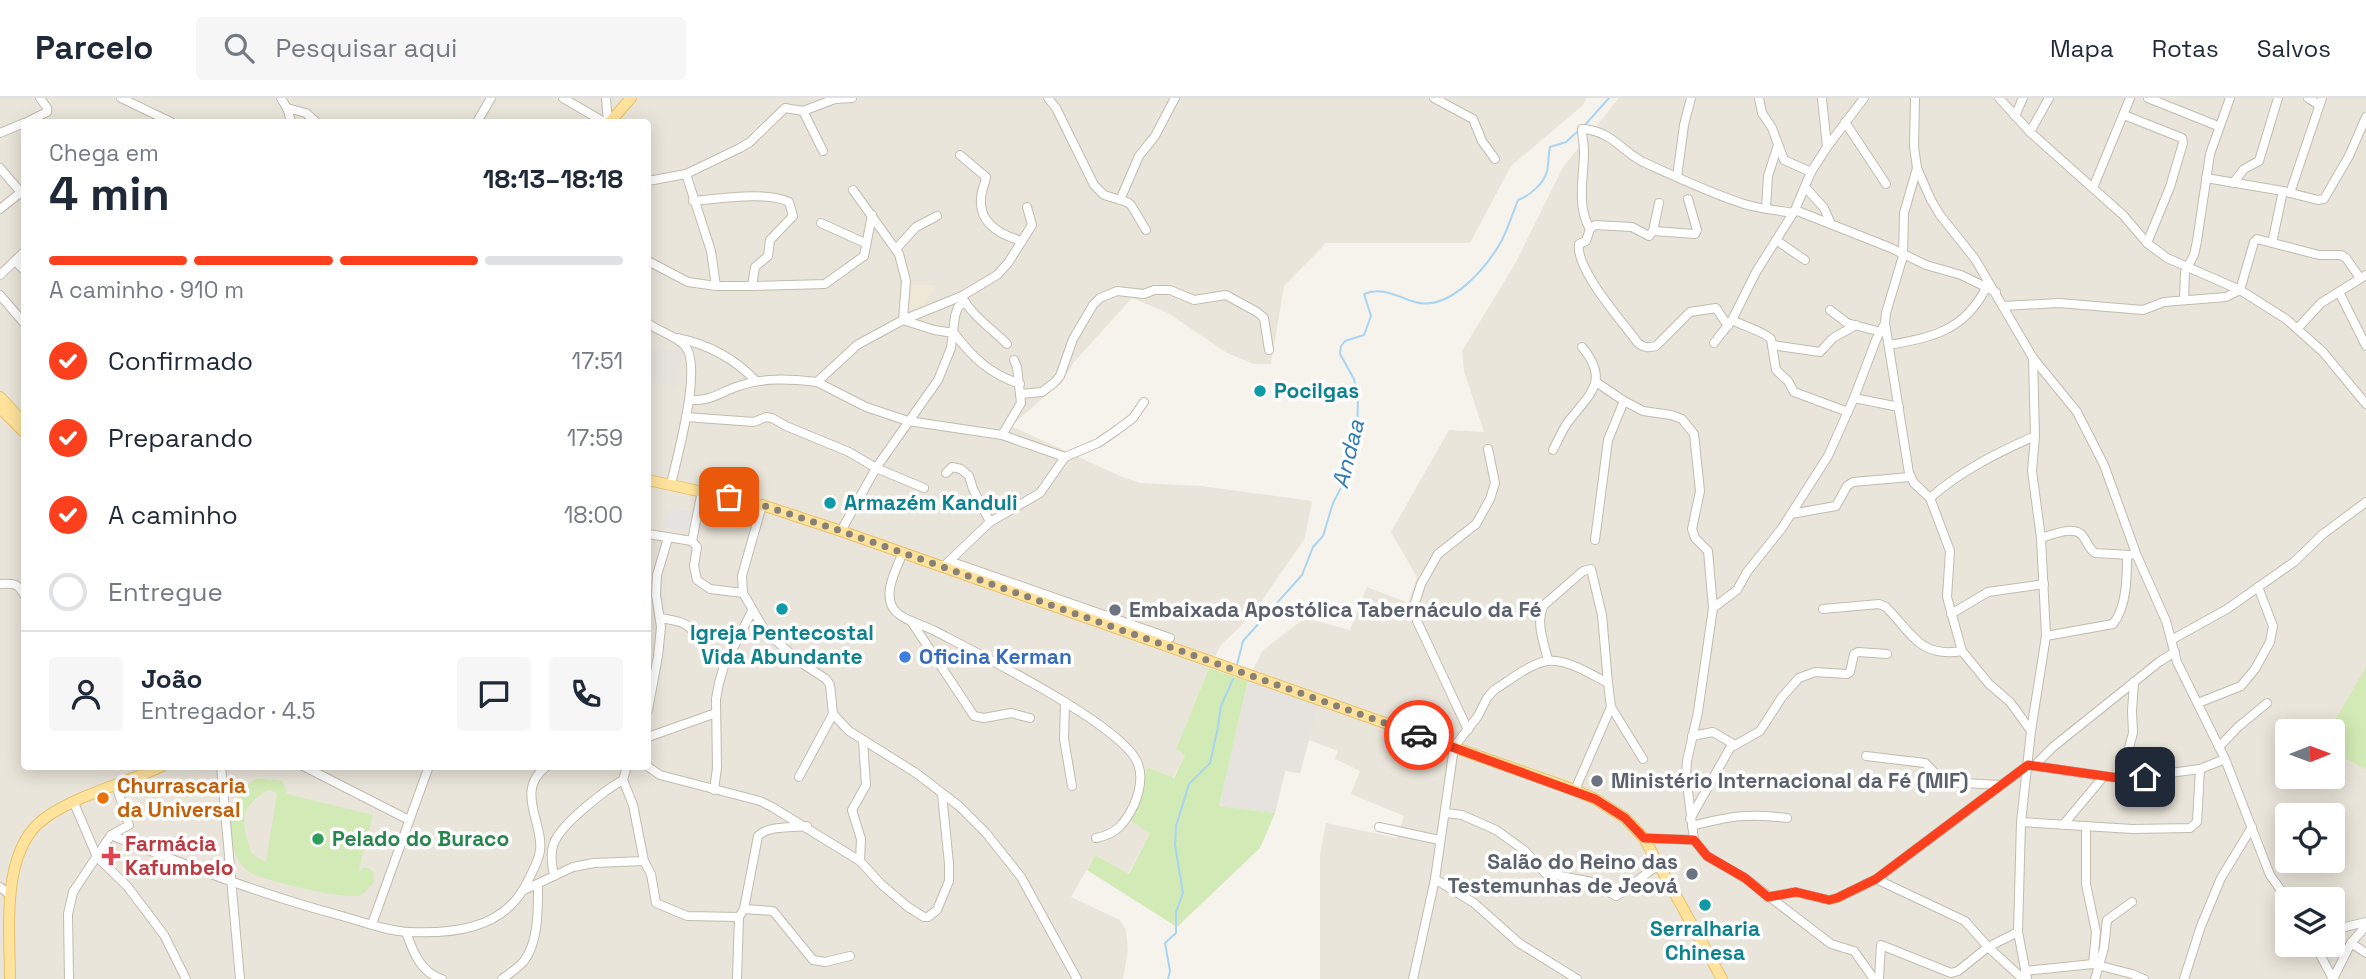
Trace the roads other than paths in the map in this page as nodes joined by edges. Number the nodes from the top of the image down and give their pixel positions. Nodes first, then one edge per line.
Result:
1 (40, 98) edge
2 (121, 98) edge
3 (281, 98) edge
4 (491, 98) edge
5 (563, 98) edge
6 (606, 98) edge
7 (631, 98) edge
8 (852, 98) edge
9 (1048, 98) edge
10 (1175, 98) edge
11 (1434, 98) edge
12 (1691, 98) edge
13 (1759, 98) edge
14 (1822, 98) edge
15 (1864, 98) edge
16 (1914, 98) edge
17 (1999, 98) edge
18 (2023, 98) edge
19 (2049, 98) edge
20 (2130, 98) edge
21 (2148, 98) edge
22 (2230, 98) edge
23 (2278, 98) edge
24 (2308, 98) edge
25 (2320, 102) edge
26 (286, 108) junction
27 (803, 111) junction
28 (2123, 115) junction
29 (2015, 116) junction
30 (34, 119) edge
31 (158, 119) edge
32 (290, 119) edge
33 (313, 119) edge
34 (479, 119) edge
35 (602, 119) edge
36 (607, 119) edge
37 (610, 119) edge
38 (2365, 121) edge
39 (1845, 122) junction
40 (21, 125) edge
41 (2218, 126) junction
42 (2030, 132) junction
43 (0, 133) edge
44 (1778, 145) junction
45 (1826, 147) junction
46 (823, 151) dead end
47 (960, 155) dead end
48 (1495, 159) dead end
49 (0, 168) edge
50 (1917, 168) junction
51 (1811, 172) junction
52 (685, 174) junction
53 (1677, 177) junction
54 (2206, 178) junction
55 (651, 180) edge
56 (2233, 183) junction
57 (1886, 184) dead end
58 (1805, 187) junction
59 (2093, 188) junction
60 (853, 190) dead end
61 (2287, 192) junction
62 (21, 193) edge
63 (21, 195) edge
64 (1688, 199) dead end
65 (1120, 200) junction
66 (693, 201) junction
67 (1659, 203) dead end
68 (1027, 206) dead end
69 (1766, 208) junction
70 (0, 209) edge
71 (1794, 212) junction
72 (872, 215) junction
73 (937, 216) dead end
74 (821, 223) dead end
75 (1831, 224) junction
76 (1590, 229) junction
77 (1146, 230) dead end
78 (1653, 231) junction
79 (1776, 240) junction
80 (1022, 241) junction
81 (865, 243) junction
82 (2147, 243) junction
83 (2272, 243) junction
84 (896, 250) junction
85 (21, 255) edge
86 (1903, 256) junction
87 (1805, 260) dead end
88 (15, 261) junction
89 (651, 263) edge
90 (21, 267) edge
91 (2188, 267) junction
92 (0, 275) edge
93 (2363, 277) edge
94 (716, 286) junction
95 (752, 286) junction
96 (1986, 288) junction
97 (2240, 290) junction
98 (1996, 292) junction
99 (2339, 292) junction
100 (0, 295) edge
101 (963, 299) junction
102 (2184, 300) junction
103 (2003, 306) junction
104 (1830, 310) dead end
105 (21, 320) edge
106 (903, 320) junction
107 (1730, 323) junction
108 (1885, 323) junction
109 (651, 325) edge
110 (1856, 326) junction
111 (2297, 328) junction
112 (1881, 332) junction
113 (954, 333) junction
114 (675, 338) junction
115 (1714, 343) dead end
116 (1007, 344) dead end
117 (1772, 345) junction
118 (1889, 345) junction
119 (1582, 346) dead end
120 (2366, 346) edge
121 (1269, 350) dead end
122 (2033, 358) junction
123 (1014, 360) dead end
124 (756, 381) junction
125 (817, 382) junction
126 (1595, 382) junction
127 (1020, 384) junction
128 (1021, 394) junction
129 (0, 397) edge
130 (1854, 398) junction
131 (689, 400) junction
132 (1623, 401) junction
133 (1144, 402) dead end
134 (2366, 404) edge
135 (1899, 407) junction
136 (0, 408) edge
137 (1848, 412) junction
138 (686, 417) junction
139 (21, 420) edge
140 (908, 421) junction
141 (21, 429) edge
142 (1002, 435) junction
143 (2035, 436) junction
144 (1488, 449) dead end
145 (1553, 450) dead end
146 (1065, 457) junction
147 (876, 468) junction
148 (946, 473) dead end
149 (1910, 477) junction
150 (651, 481) edge
151 (671, 484) junction
152 (924, 488) dead end
153 (702, 491) junction
154 (1930, 498) junction
155 (2366, 502) edge
156 (762, 505) junction
157 (1791, 514) junction
158 (990, 522) junction
159 (841, 531) junction
160 (651, 535) edge
161 (668, 538) junction
162 (2041, 538) junction
163 (1595, 540) dead end
164 (692, 541) junction
165 (903, 552) junction
166 (2132, 555) junction
167 (946, 564) junction
168 (0, 584) edge
169 (2044, 584) junction
170 (2258, 587) junction
171 (21, 590) edge
172 (743, 593) junction
173 (1029, 593) junction
174 (1713, 607) junction
175 (1823, 609) dead end
176 (752, 611) junction
177 (1951, 614) junction
178 (661, 618) junction
179 (911, 621) junction
180 (694, 635) dead end
181 (2046, 636) junction
182 (1170, 638) dead end
183 (2173, 639) junction
184 (1962, 651) junction
185 (2175, 652) junction
186 (1887, 654) dead end
187 (1548, 660) junction
188 (2134, 682) junction
189 (1608, 683) junction
190 (651, 694) edge
191 (1065, 702) junction
192 (2197, 703) junction
193 (2267, 703) dead end
194 (1611, 706) junction
195 (716, 713) junction
196 (833, 714) junction
197 (1030, 718) dead end
198 (1468, 730) junction
199 (2031, 731) junction
200 (651, 736) edge
201 (1692, 736) junction
202 (863, 741) junction
203 (1735, 745) junction
204 (1454, 747) junction
205 (2219, 747) junction
206 (1866, 756) dead end
207 (1643, 759) dead end
208 (2225, 759) junction
209 (2032, 765) junction
210 (651, 769) edge
211 (2200, 769) junction
212 (152, 770) edge
213 (221, 770) edge
214 (311, 770) edge
215 (428, 770) edge
216 (543, 770) edge
217 (625, 770) edge
218 (2104, 776) junction
219 (799, 777) dead end
220 (2125, 779) junction
221 (623, 780) junction
222 (116, 785) junction
223 (2002, 785) junction
224 (1072, 786) dead end
225 (714, 790) junction
226 (1575, 790) junction
227 (942, 794) junction
228 (74, 803) junction
229 (1446, 813) junction
230 (1787, 818) dead end
231 (409, 820) junction
232 (2021, 822) junction
233 (1691, 823) junction
234 (2063, 825) junction
235 (807, 826) junction
236 (2086, 826) junction
237 (1379, 827) dead end
238 (2252, 827) junction
239 (111, 835) junction
240 (1096, 838) dead end
241 (1644, 838) junction
242 (1439, 840) junction
243 (1694, 840) junction
244 (552, 845) junction
245 (540, 846) junction
246 (97, 857) junction
247 (644, 861) junction
248 (860, 861) junction
249 (1660, 864) junction
250 (554, 876) junction
251 (1435, 879) junction
252 (1876, 879) junction
253 (232, 882) junction
254 (538, 884) junction
255 (0, 887) edge
256 (2279, 887) edge
257 (522, 891) junction
258 (10, 895) junction
259 (1768, 897) junction
260 (2132, 902) dead end
261 (742, 913) junction
262 (372, 924) junction
263 (2366, 924) edge
264 (2345, 928) edge
265 (406, 932) junction
266 (2018, 932) junction
267 (2351, 943) junction
268 (1988, 947) junction
269 (2366, 953) edge
270 (850, 956) dead end
271 (2321, 957) edge
272 (2096, 965) junction
273 (1933, 967) junction
274 (2025, 976) edge
275 (435, 978) edge
276 (10, 979) edge
277 (69, 979) edge
278 (186, 979) edge
279 (240, 979) edge
280 (502, 979) edge
281 (737, 979) edge
282 (1077, 979) edge
283 (1413, 979) edge
284 (1577, 979) edge
285 (1722, 979) edge
286 (1876, 979) edge
287 (1935, 979) edge
288 (2095, 979) edge
289 (2144, 979) edge
290 (2185, 979) edge
291 (2333, 979) edge

1 - 30 street
2 - 31 street
3 - 26 street
4 - 34 street
5 - 35 street
6 - 36 street
7 - 37 main road
8 - 27 street
9 - 65 street
10 - 65 street
11 - 48 street
12 - 53 street
13 - 44 street
14 - 45 street
15 - 39 street
16 - 50 street
17 - 29 street
18 - 29 street
19 - 42 street
20 - 28 street
21 - 41 street
22 - 41 street
23 - 56 street
24 - 25 street
25 - 61 street
26 - 32 street
26 - 33 street
27 - 46 street
27 - 52 street
28 - 59 street
28 - 82 street
29 - 42 street
38 - 61 street
39 - 45 street
39 - 57 street
40 - 43 street
41 - 54 street
42 - 59 street
44 - 51 street
44 - 69 street
45 - 51 street
47 - 80 street
49 - 62 street
50 - 86 street
50 - 98 street
51 - 58 street
52 - 55 street
52 - 66 street
53 - 69 street
53 - 76 street
54 - 56 street
54 - 91 street
56 - 61 street
58 - 71 street
58 - 75 street
59 - 82 street
60 - 72 street
61 - 83 street
63 - 70 street
64 - 78 street
65 - 77 street
66 - 94 street
66 - 95 street
67 - 78 street
68 - 80 street
69 - 71 street
71 - 75 street
71 - 79 street
72 - 81 street
72 - 84 street
73 - 84 street
74 - 81 street
75 - 86 street
76 - 78 street
76 - 107 street
79 - 87 street
79 - 107 street
80 - 101 street
81 - 95 street
82 - 91 street
83 - 93 street
83 - 97 street
84 - 106 street
85 - 88 street
86 - 96 street
86 - 108 street
88 - 90 street
88 - 92 street
89 - 94 street
91 - 97 street
91 - 102 street
93 - 99 street
94 - 95 street
96 - 98 street
96 - 118 street
97 - 102 street
97 - 111 street
98 - 103 street
99 - 111 street
99 - 120 street
100 - 105 street
101 - 106 street
101 - 113 street
101 - 116 street
102 - 103 street
103 - 122 street
104 - 110 street
106 - 113 street
106 - 125 street
107 - 115 street
107 - 117 street
108 - 112 street
108 - 118 street
109 - 114 street
110 - 112 street
110 - 117 street
111 - 134 street
112 - 130 street
113 - 127 street
113 - 140 street
114 - 124 street
114 - 131 street
117 - 137 street
118 - 135 street
119 - 126 street
121 - 128 street
122 - 143 street
122 - 166 street
123 - 127 street
124 - 125 street
124 - 131 street
125 - 140 street
126 - 132 street
126 - 145 street
127 - 128 street
128 - 142 street
129 - 139 main road
130 - 135 street
130 - 137 street
131 - 138 street
132 - 163 street
132 - 174 street
133 - 146 street
135 - 149 street
136 - 141 main road
137 - 157 street
138 - 147 street
138 - 151 street
140 - 142 street
140 - 147 street
142 - 146 street
143 - 154 street
143 - 162 street
144 - 198 street
146 - 158 street
147 - 152 street
147 - 159 street
148 - 158 street
149 - 154 street
149 - 157 street
150 - 151 main road
151 - 153 main road
153 - 156 main road
153 - 164 street
154 - 177 street
155 - 170 street
156 - 159 main road
156 - 172 street
157 - 174 street
158 - 167 street
159 - 165 main road
160 - 161 street
161 - 164 street
161 - 178 street
162 - 166 street
162 - 169 street
164 - 172 street
165 - 167 main road
165 - 179 street
166 - 181 street
166 - 183 street
167 - 173 main road
168 - 171 street
169 - 177 street
169 - 181 street
170 - 183 street
170 - 192 street
172 - 176 street
173 - 182 street
173 - 204 main road
174 - 201 street
175 - 184 street
176 - 195 street
176 - 196 street
177 - 184 street
178 - 180 street
178 - 190 street
179 - 191 street
179 - 197 street
181 - 199 street
183 - 185 street
184 - 199 street
185 - 188 street
185 - 192 street
186 - 203 street
187 - 189 street
187 - 189 street
187 - 198 street
188 - 209 street
188 - 220 street
189 - 194 street
191 - 224 street
191 - 240 street
192 - 205 street
193 - 205 street
194 - 207 street
194 - 226 street
195 - 200 street
195 - 225 street
196 - 202 street
196 - 219 street
198 - 204 street
199 - 209 street
201 - 203 street
201 - 233 street
202 - 227 street
202 - 248 street
203 - 233 street
204 - 226 main road
204 - 229 street
205 - 208 street
206 - 223 street
208 - 211 street
208 - 238 street
209 - 218 street
209 - 223 street
209 - 232 street
210 - 225 street
211 - 220 street
211 - 236 street
212 - 222 main road
213 - 253 street
214 - 231 street
215 - 231 street
216 - 245 street
217 - 221 street
218 - 220 street
218 - 234 street
221 - 244 street
221 - 247 street
222 - 228 main road
222 - 239 street
223 - 252 street
225 - 235 street
226 - 241 main road
227 - 248 street
227 - 282 street
228 - 246 street
228 - 258 main road
229 - 242 street
229 - 249 street
230 - 233 street
231 - 262 street
232 - 234 street
232 - 266 street
233 - 243 street
234 - 236 street
235 - 248 street
235 - 261 street
236 - 272 street
237 - 242 street
238 - 256 street
238 - 290 street
239 - 246 street
239 - 253 street
241 - 243 street
241 - 249 main road
242 - 251 street
243 - 259 street
244 - 245 street
244 - 250 street
245 - 257 street
246 - 277 street
246 - 278 street
247 - 250 street
247 - 261 street
249 - 285 main road
250 - 254 street
251 - 283 street
251 - 284 street
252 - 259 street
252 - 268 street
253 - 262 street
253 - 279 street
254 - 257 street
254 - 280 street
255 - 258 street
257 - 265 street
258 - 276 main road
259 - 286 street
260 - 272 street
261 - 270 street
261 - 281 street
262 - 265 street
263 - 264 street
263 - 267 street
265 - 275 street
266 - 268 street
266 - 274 street
267 - 269 street
267 - 291 street
268 - 273 street
268 - 274 street
271 - 291 street
272 - 274 street
272 - 288 street
272 - 289 street
273 - 286 street
273 - 287 street

